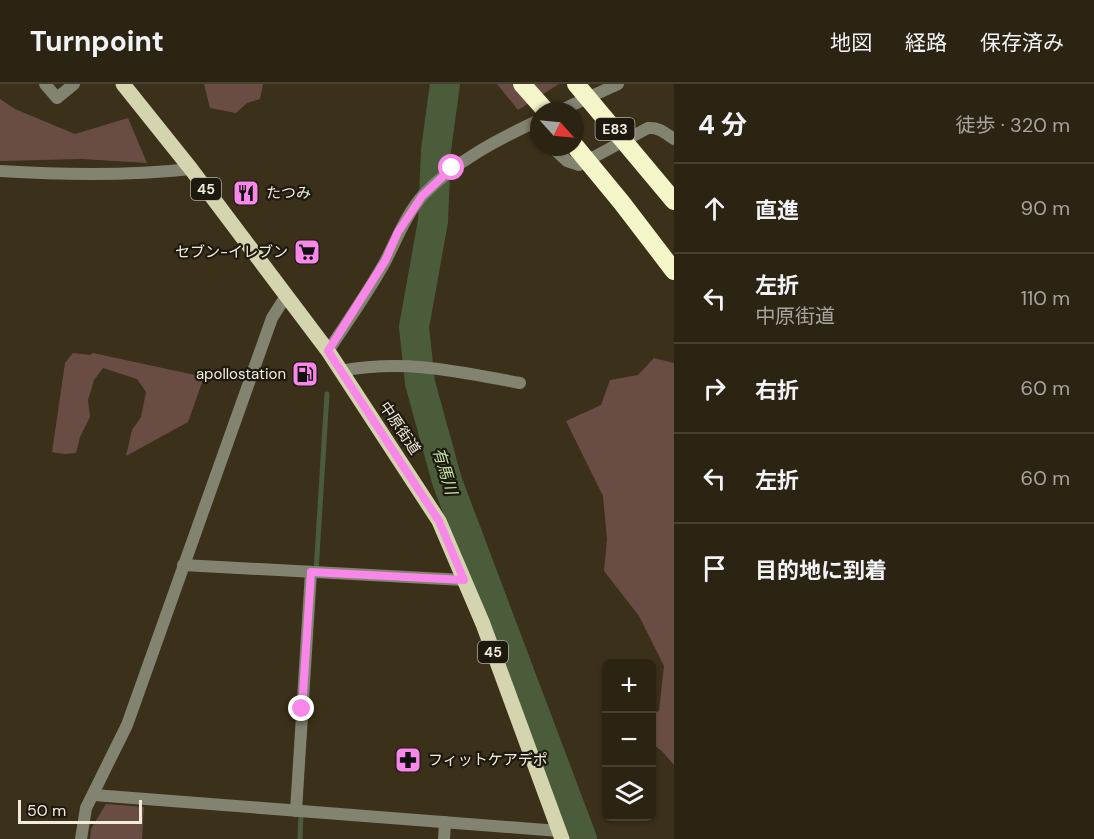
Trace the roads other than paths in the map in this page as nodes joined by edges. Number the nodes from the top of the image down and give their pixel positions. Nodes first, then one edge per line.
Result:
1 (45, 84) edge
2 (74, 84) edge
3 (123, 84) edge
4 (522, 84) edge
5 (576, 84) edge
6 (614, 84) edge
7 (530, 102) edge
8 (577, 102) edge
9 (530, 125) edge
10 (674, 139) edge
11 (562, 156) edge
12 (583, 156) edge
13 (191, 169) junction
14 (0, 171) edge
15 (674, 201) edge
16 (674, 271) edge
17 (286, 296) junction
18 (328, 351) junction
19 (340, 371) junction
20 (520, 383) dead end
21 (183, 565) junction
22 (311, 572) junction
23 (464, 580) junction
24 (94, 795) junction
25 (296, 811) junction
26 (445, 822) junction
27 (561, 835) edge
28 (81, 839) edge
29 (444, 839) edge

1 - 2 street
3 - 13 main road, 中原街道 / 45
4 - 7 highway
5 - 15 highway, E83
6 - 8 street
9 - 18 street
10 - 11 street
12 - 16 highway, E83
13 - 14 street
13 - 17 main road, 中原街道 / 45
17 - 18 main road, 中原街道 / 45
17 - 21 street
18 - 19 main road, 中原街道 / 45
19 - 20 street
19 - 23 main road, 中原街道 / 45
21 - 22 street
21 - 24 street
22 - 23 street
22 - 25 street
23 - 27 main road, 中原街道 / 45
24 - 25 street
24 - 28 street
25 - 26 street
26 - 27 street
26 - 29 street

